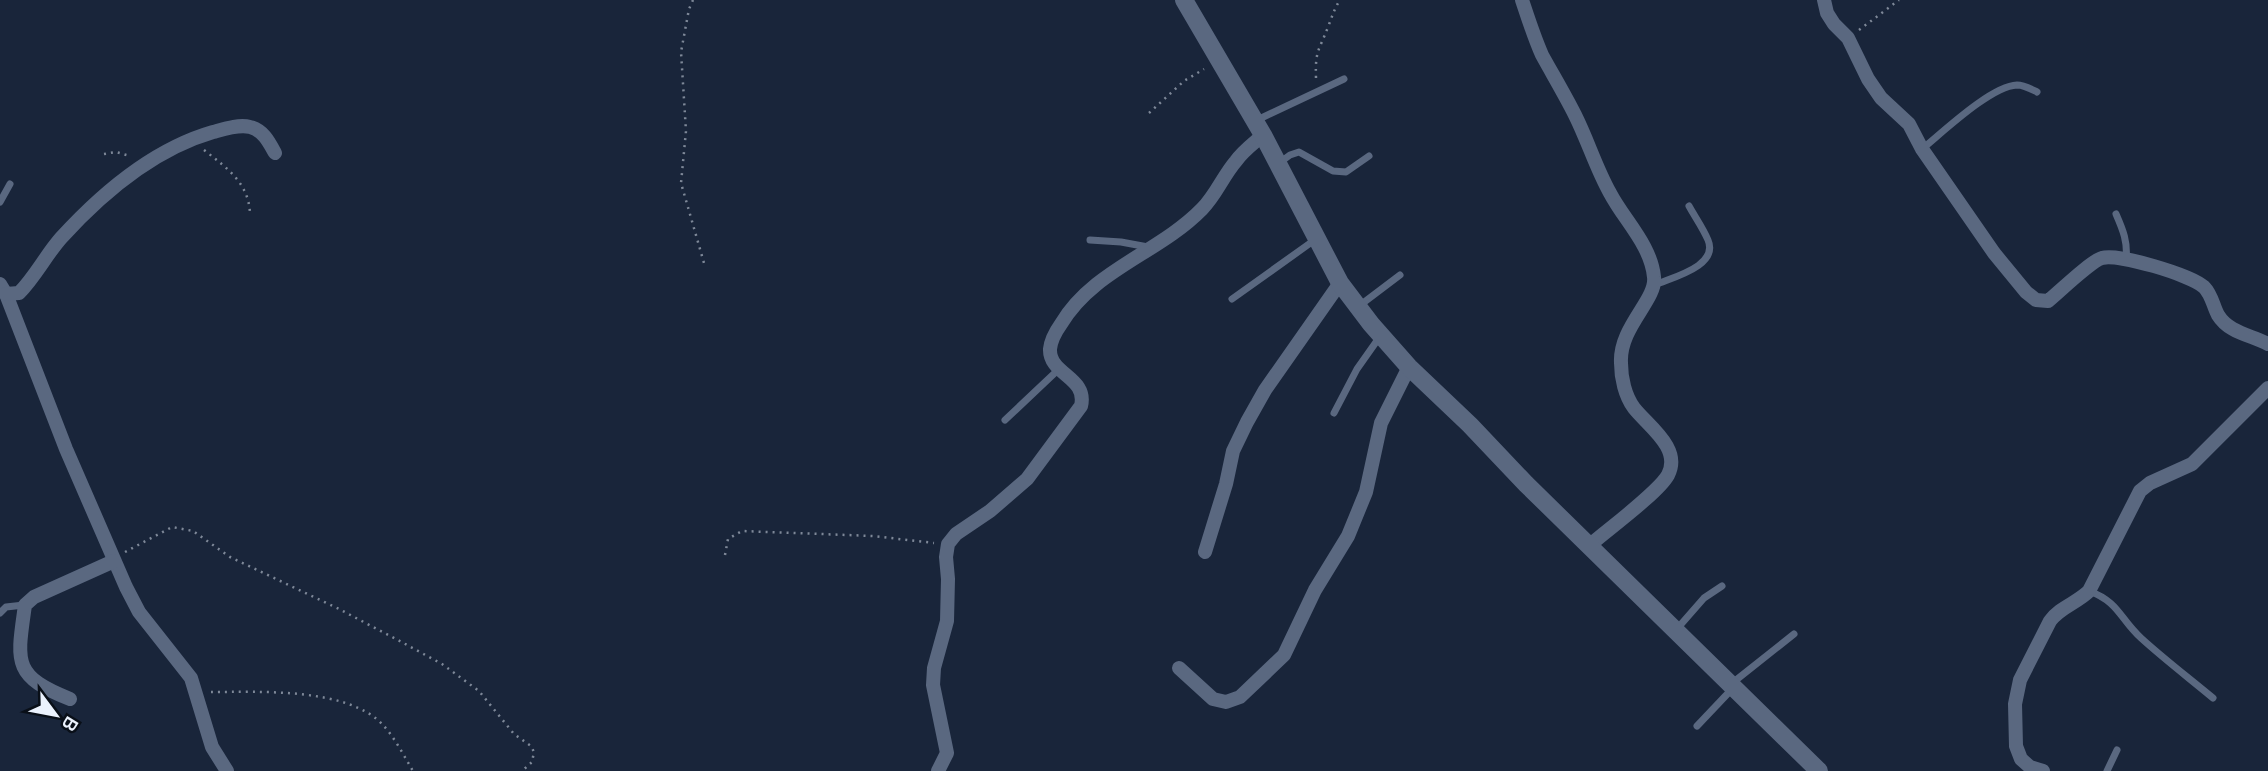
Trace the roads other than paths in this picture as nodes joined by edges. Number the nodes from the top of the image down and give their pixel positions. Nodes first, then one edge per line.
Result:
1 (1184, 0) edge
2 (1522, 0) edge
3 (1824, 0) edge
4 (1344, 79) dead end
5 (2037, 92) dead end
6 (1259, 128) junction
7 (1922, 149) junction
8 (275, 153) dead end
9 (1369, 156) dead end
10 (1278, 164) junction
11 (10, 184) dead end
12 (0, 202) edge
13 (1689, 206) dead end
14 (2116, 214) dead end
15 (1317, 238) junction
16 (1090, 240) dead end
17 (1152, 247) junction
18 (2126, 260) junction
19 (1400, 275) dead end
20 (1340, 283) junction
21 (1655, 285) junction
22 (3, 289) edge
23 (1233, 299) dead end
24 (1358, 307) junction
25 (1381, 334) junction
26 (2268, 344) edge
27 (1409, 367) junction
28 (1059, 369) junction
29 (2268, 387) edge
30 (1334, 413) dead end
31 (1005, 420) dead end
32 (1589, 545) junction
33 (1205, 552) dead end
34 (114, 559) junction
35 (1722, 586) dead end
36 (2089, 591) junction
37 (25, 605) junction
38 (0, 613) edge
39 (1675, 630) junction
40 (1794, 634) dead end
41 (1179, 668) dead end
42 (1732, 686) junction
43 (2213, 698) dead end
44 (70, 699) dead end
45 (1697, 726) dead end
46 (2117, 750) dead end
47 (228, 771) edge
48 (938, 771) edge
49 (1819, 771) edge
50 (2043, 771) edge
51 (2107, 771) edge

1 - 6 street
2 - 21 street
3 - 7 street
4 - 6 lane
5 - 7 lane
6 - 10 street
6 - 17 street
7 - 18 street
8 - 22 street
9 - 10 lane
10 - 15 street
11 - 12 lane
13 - 21 lane
14 - 18 lane
15 - 20 street
15 - 23 lane
16 - 17 lane
17 - 28 street
18 - 26 street
19 - 24 lane
20 - 24 street
20 - 33 street
21 - 32 street
22 - 34 street
24 - 25 street
25 - 27 street
25 - 30 lane
27 - 32 street
27 - 41 street
28 - 31 lane
28 - 48 street
29 - 36 street
32 - 39 street
34 - 37 street
34 - 47 street
35 - 39 lane
36 - 43 lane
36 - 50 street
37 - 38 lane
37 - 44 street
39 - 42 street
40 - 42 lane
42 - 45 lane
42 - 49 street
46 - 51 lane

